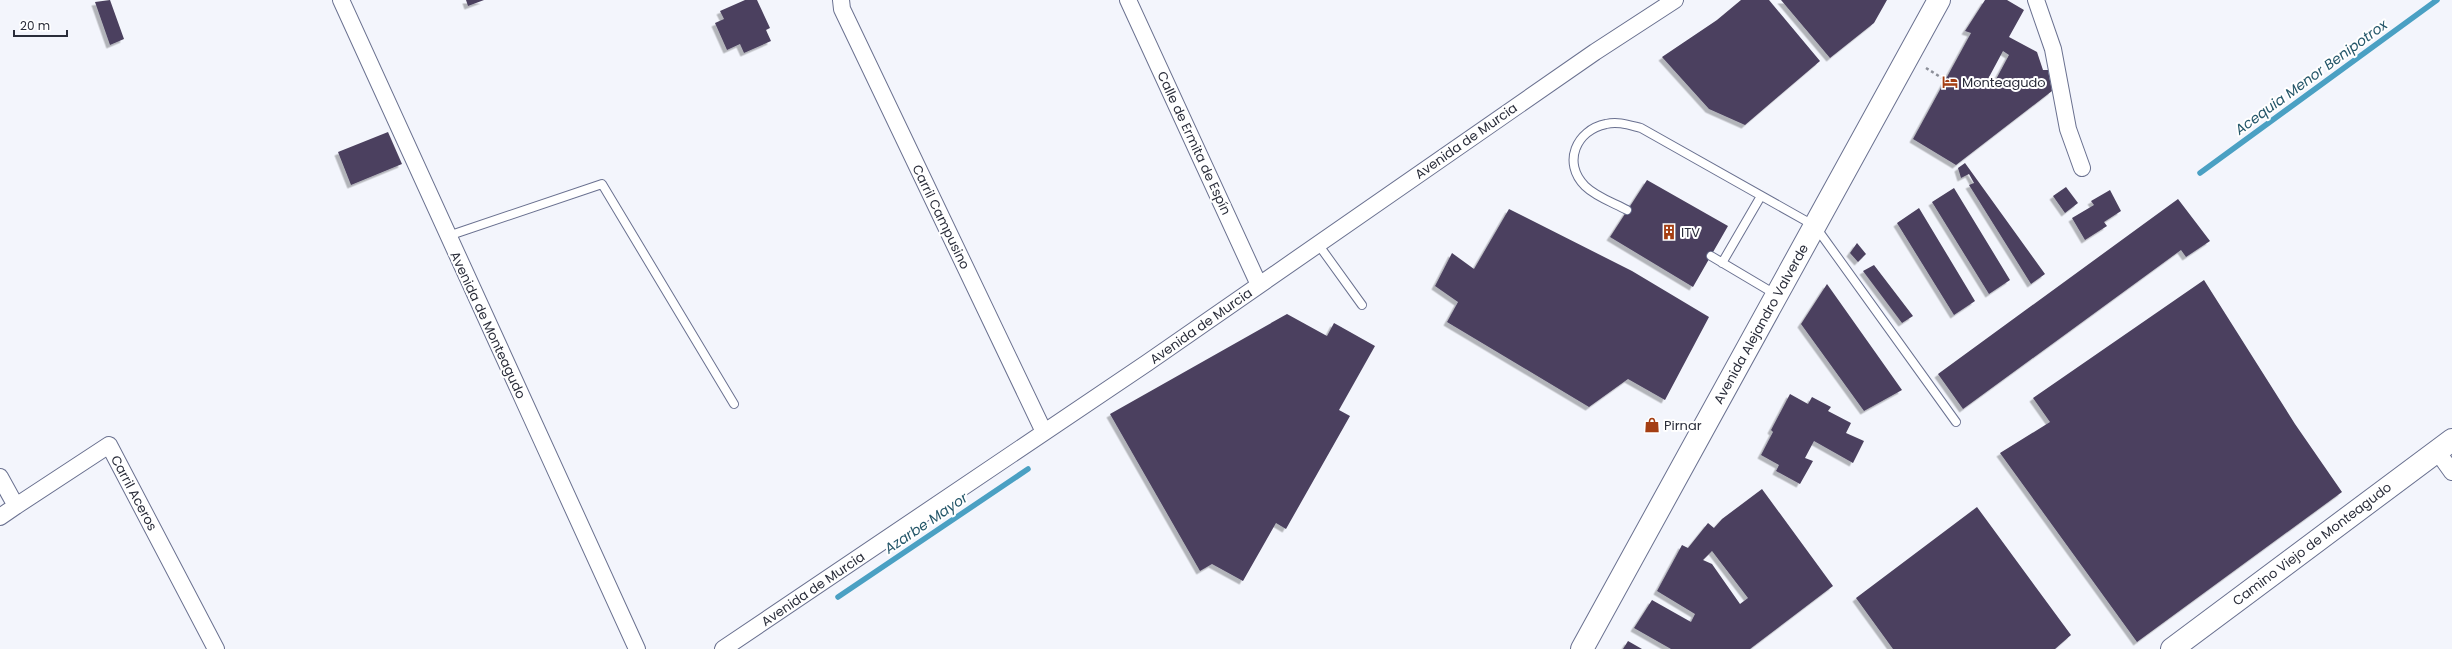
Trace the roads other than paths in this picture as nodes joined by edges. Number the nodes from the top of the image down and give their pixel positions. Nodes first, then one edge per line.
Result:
1 (341, 0) edge
2 (841, 0) edge
3 (1128, 0) edge
4 (1675, 0) edge
5 (1939, 0) edge
6 (2036, 0) edge
7 (2082, 168) dead end
8 (1762, 196) junction
9 (1627, 210) dead end
10 (1815, 226) junction
11 (448, 236) junction
12 (1318, 244) junction
13 (1711, 256) dead end
14 (1722, 264) junction
15 (1259, 285) junction
16 (1777, 295) junction
17 (1362, 305) dead end
18 (734, 404) dead end
19 (1956, 422) dead end
20 (1044, 432) junction
21 (2444, 446) edge
22 (2452, 472) edge
23 (0, 477) edge
24 (16, 506) junction
25 (0, 517) edge
26 (216, 649) edge
27 (637, 649) edge
28 (723, 649) edge
29 (1582, 649) edge
30 (2172, 649) edge

1 - 11 street, Avenida de Monteagudo
2 - 20 street, Carril Campusino
3 - 15 street, Calle de Ermita de Espín
4 - 12 street, Avenida de Murcia
5 - 10 main road, Avenida Alejandro Valverde
6 - 7 street
8 - 9 lane
8 - 10 lane
8 - 14 lane
10 - 16 main road, Avenida Alejandro Valverde
10 - 19 lane
11 - 18 lane
11 - 27 street, Avenida de Monteagudo
12 - 15 street, Avenida de Murcia
12 - 17 lane
13 - 14 lane
14 - 16 lane
15 - 20 street, Avenida de Murcia
16 - 29 main road, Avenida Alejandro Valverde
20 - 28 street, Avenida de Murcia
21 - 22 street
21 - 30 main road, Camino Viejo de Monteagudo
23 - 24 street
24 - 25 street
24 - 26 street, Carril Aceros

